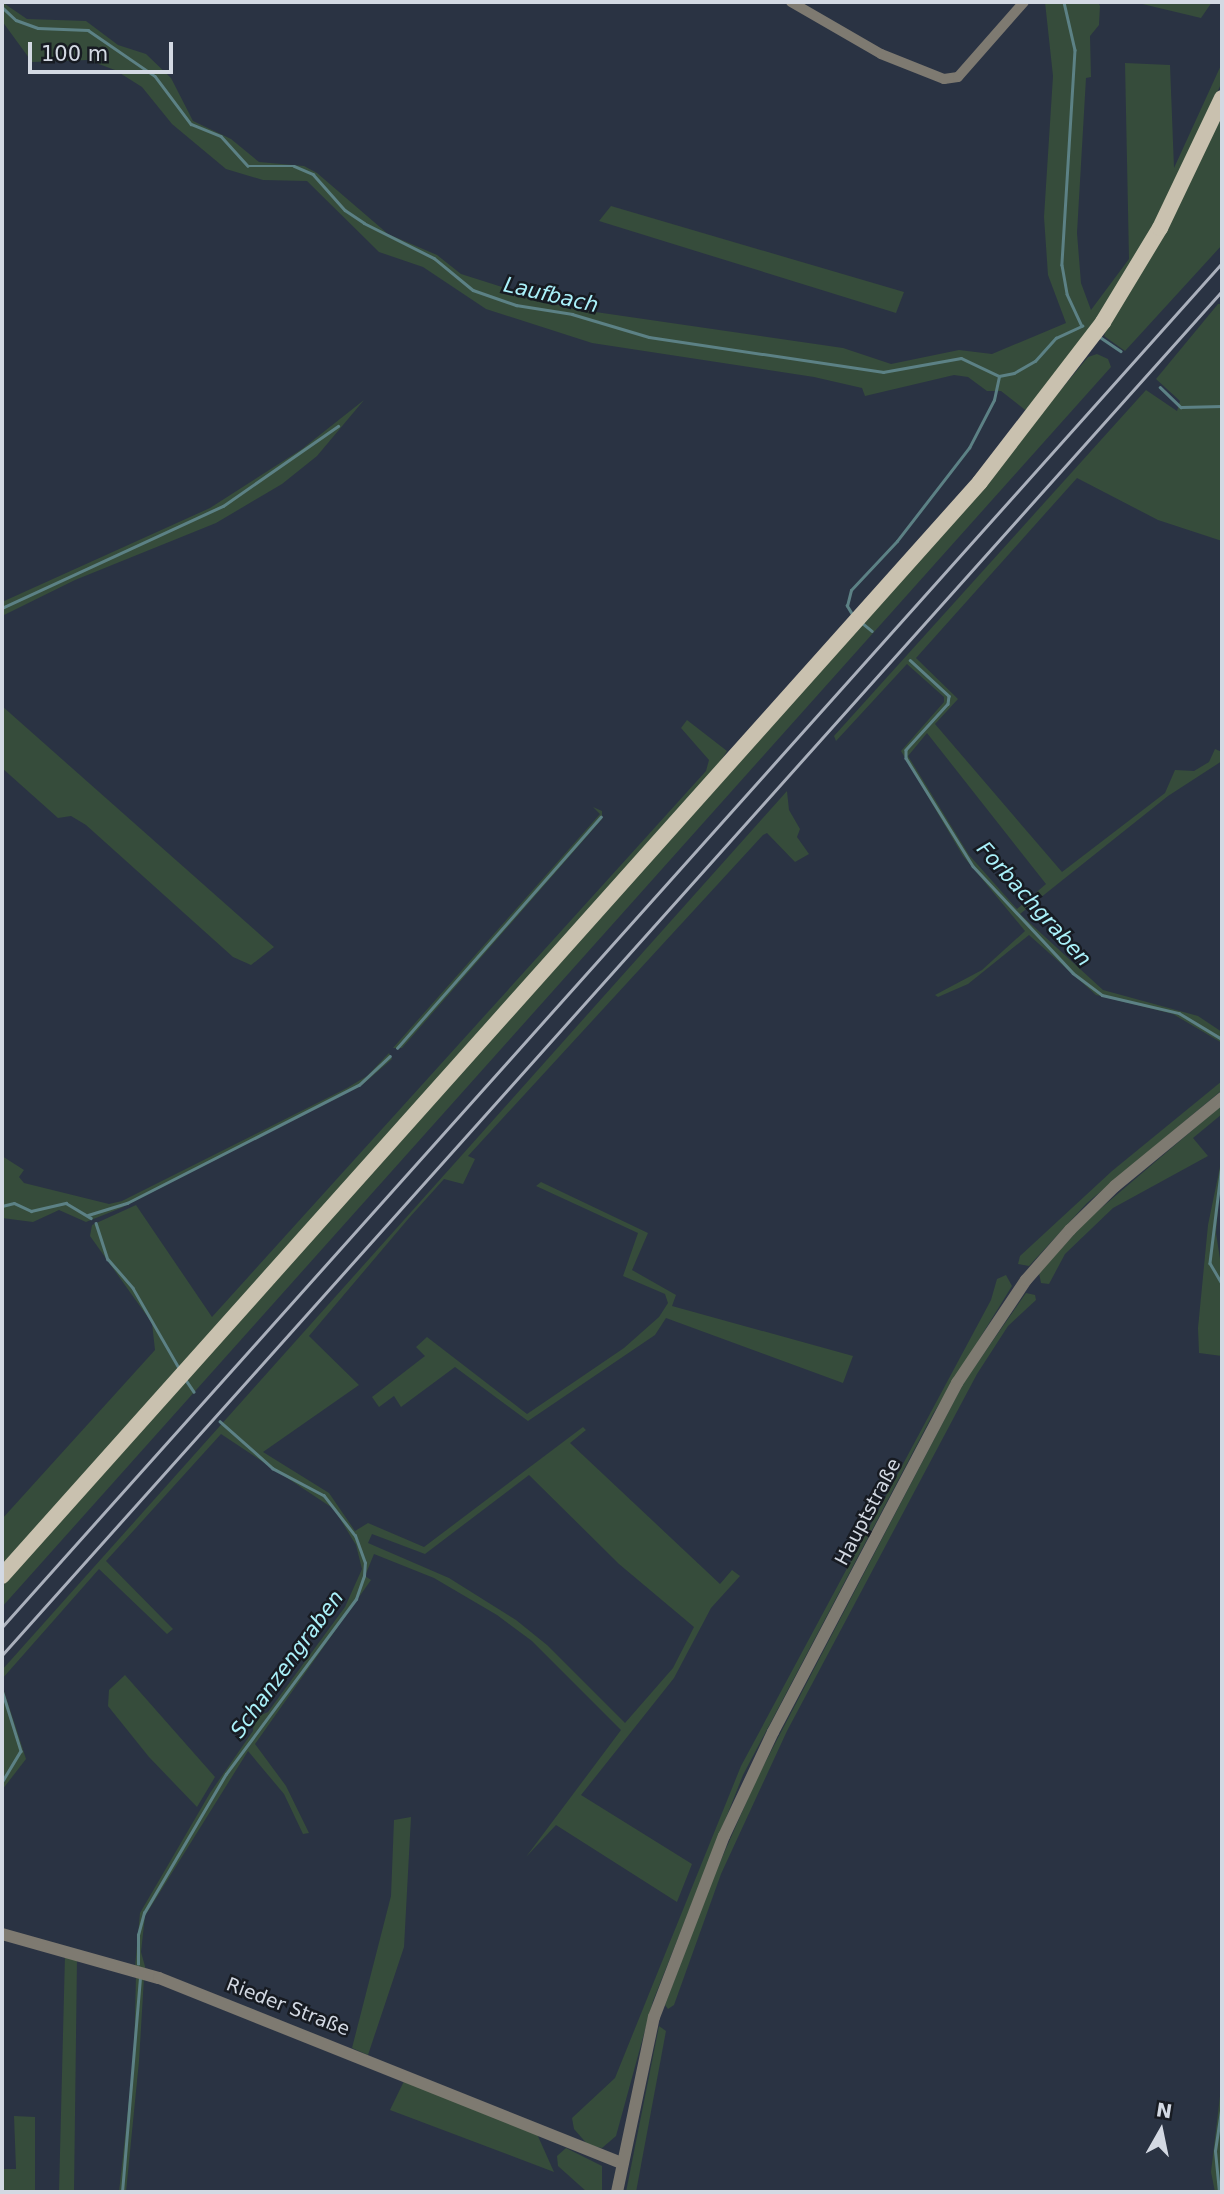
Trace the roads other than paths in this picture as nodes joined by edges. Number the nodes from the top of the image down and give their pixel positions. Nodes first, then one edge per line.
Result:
1 (792, 2) edge
2 (1024, 2) edge
3 (1222, 98) edge
4 (1222, 1098) edge
5 (2, 1576) edge
6 (2, 1934) edge
7 (622, 2163) junction
8 (617, 2192) edge

1 - 2 street
3 - 5 main road
4 - 7 street, Hauptstraße
6 - 7 street, Rieder Straße
7 - 8 street, Hauptstraße

